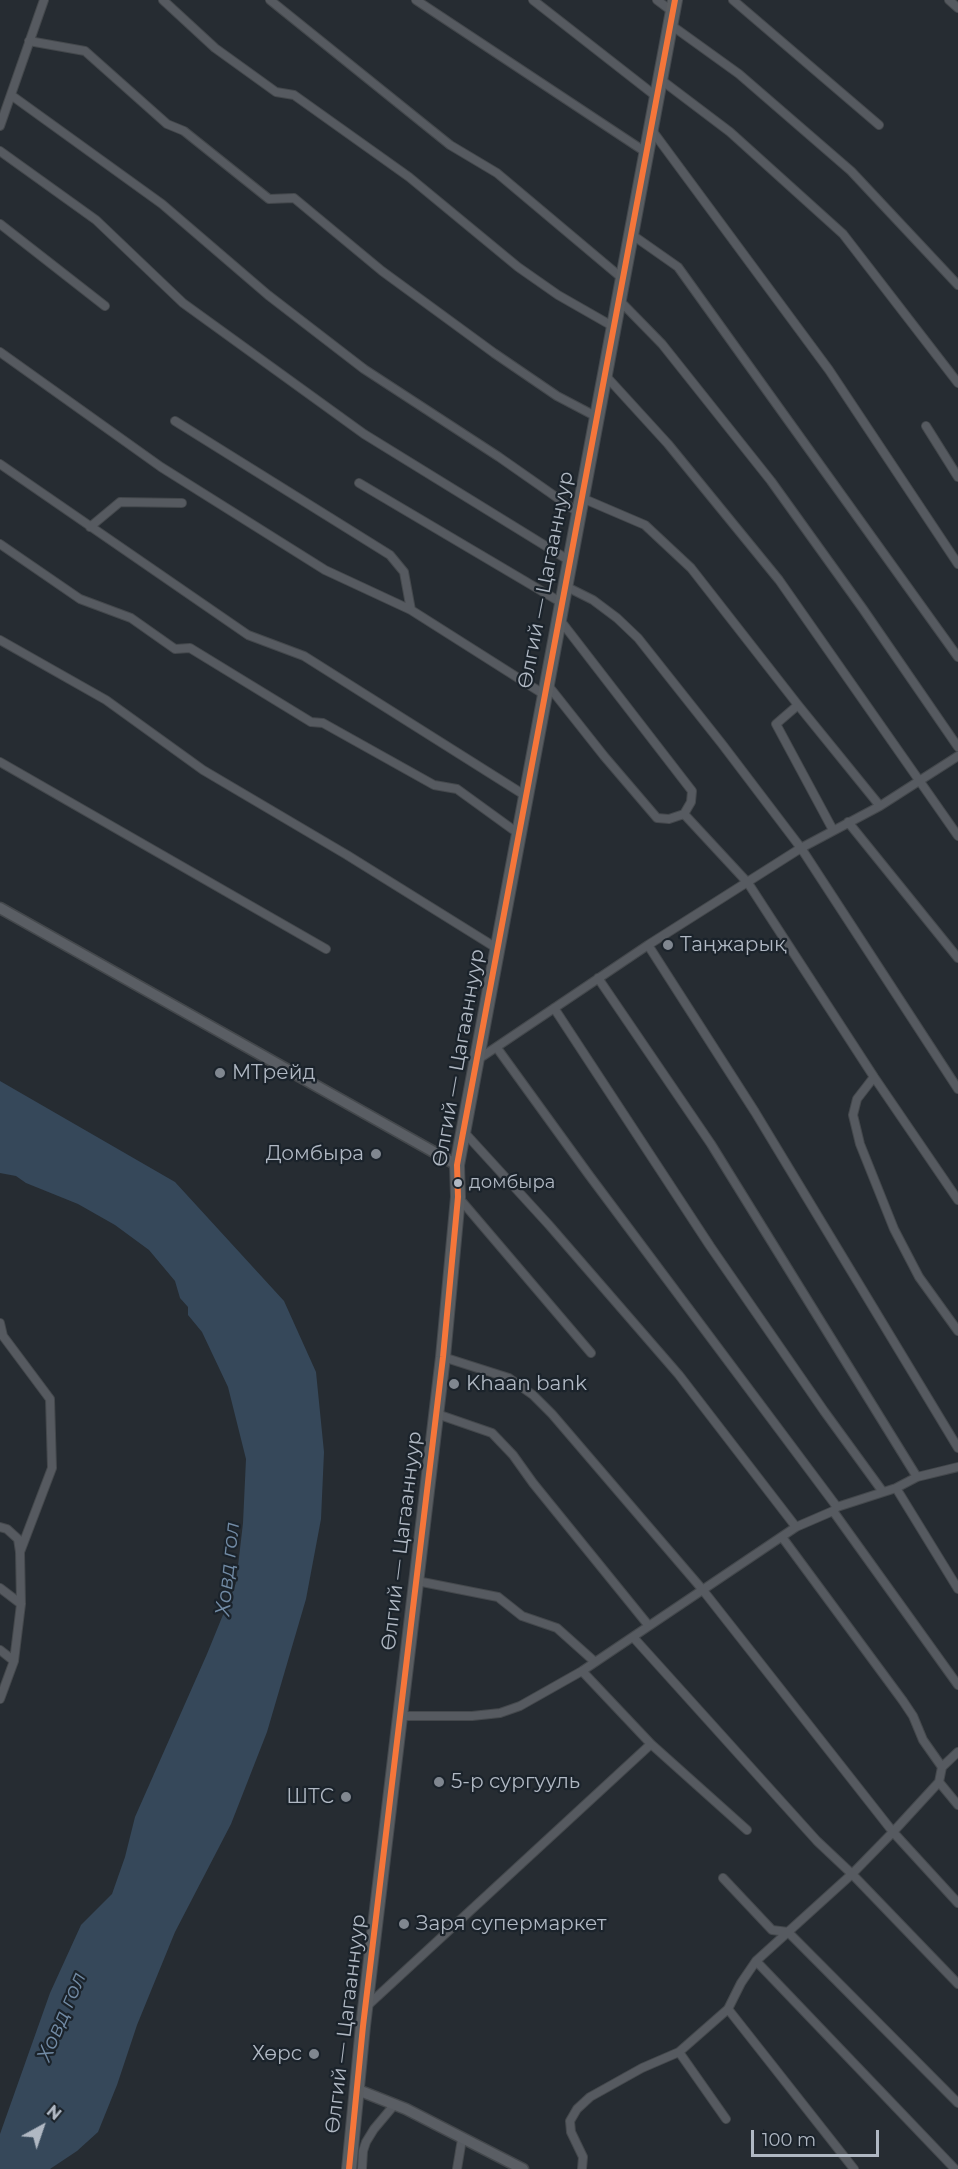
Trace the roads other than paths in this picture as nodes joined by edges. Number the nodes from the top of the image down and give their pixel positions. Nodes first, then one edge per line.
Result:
1 (44, 0) edge
2 (163, 0) edge
3 (270, 0) edge
4 (416, 0) edge
5 (533, 0) edge
6 (657, 0) edge
7 (733, 0) edge
8 (949, 0) edge
9 (958, 8) edge
10 (673, 12) edge
11 (29, 41) junction
12 (660, 79) junction
13 (11, 95) junction
14 (657, 97) junction
15 (879, 125) dead end
16 (0, 126) edge
17 (651, 129) junction
18 (0, 151) edge
19 (646, 153) junction
20 (0, 224) edge
21 (631, 234) junction
22 (623, 279) junction
23 (958, 285) edge
24 (619, 300) junction
25 (105, 306) dead end
26 (614, 327) junction
27 (0, 352) edge
28 (605, 375) junction
29 (958, 383) edge
30 (597, 417) junction
31 (175, 421) dead end
32 (926, 426) dead end
33 (0, 464) edge
34 (958, 477) edge
35 (359, 483) dead end
36 (582, 498) junction
37 (182, 503) dead end
38 (579, 513) junction
39 (90, 527) junction
40 (0, 543) edge
41 (570, 561) junction
42 (958, 564) edge
43 (565, 586) junction
44 (562, 603) junction
45 (411, 610) junction
46 (559, 619) junction
47 (0, 640) edge
48 (958, 657) edge
49 (546, 689) junction
50 (798, 705) junction
51 (958, 747) edge
52 (958, 756) edge
53 (0, 762) edge
54 (919, 782) junction
55 (526, 796) junction
56 (880, 806) junction
57 (684, 814) junction
58 (848, 822) junction
59 (833, 830) junction
60 (519, 834) junction
61 (958, 836) edge
62 (801, 849) junction
63 (748, 884) junction
64 (0, 908) edge
65 (648, 945) junction
66 (326, 949) dead end
67 (498, 949) junction
68 (958, 958) edge
69 (598, 978) junction
70 (554, 1008) junction
71 (497, 1048) junction
72 (477, 1060) junction
73 (874, 1077) junction
74 (958, 1089) edge
75 (464, 1132) junction
76 (457, 1165) junction
77 (458, 1197) junction
78 (958, 1200) edge
79 (0, 1323) edge
80 (958, 1330) edge
81 (591, 1353) dead end
82 (443, 1357) junction
83 (437, 1414) junction
84 (958, 1448) edge
85 (958, 1467) edge
86 (917, 1477) junction
87 (896, 1488) junction
88 (883, 1492) junction
89 (835, 1509) junction
90 (0, 1527) edge
91 (796, 1527) junction
92 (782, 1537) junction
93 (20, 1552) junction
94 (417, 1581) junction
95 (0, 1588) edge
96 (702, 1589) junction
97 (958, 1589) edge
98 (21, 1604) junction
99 (649, 1626) junction
100 (633, 1637) junction
101 (0, 1650) edge
102 (14, 1661) junction
103 (595, 1662) junction
104 (582, 1671) junction
105 (958, 1685) edge
106 (0, 1699) edge
107 (401, 1716) junction
108 (651, 1744) junction
109 (958, 1752) edge
110 (942, 1767) junction
111 (939, 1782) junction
112 (958, 1805) edge
113 (747, 1830) dead end
114 (893, 1832) junction
115 (852, 1874) junction
116 (723, 1878) dead end
117 (958, 1903) edge
118 (788, 1932) junction
119 (756, 1961) junction
120 (958, 1984) edge
121 (367, 2006) junction
122 (728, 2009) junction
123 (679, 2052) junction
124 (358, 2090) junction
125 (958, 2103) edge
126 (394, 2104) junction
127 (726, 2119) dead end
128 (462, 2139) junction
129 (348, 2169) edge
130 (362, 2169) edge
131 (458, 2169) edge
132 (522, 2169) edge
133 (582, 2169) edge
134 (854, 2169) edge
135 (955, 2169) edge

1 - 11 street
2 - 26 street
3 - 22 street
4 - 19 street
5 - 14 street
6 - 10 street
7 - 15 street
8 - 9 street
10 - 12 highway, Өлгий — Цагааннуур
10 - 23 street
11 - 13 street
11 - 30 street
12 - 14 highway, Өлгий — Цагааннуур
12 - 29 street
13 - 16 street
13 - 38 street
14 - 17 highway, Өлгий — Цагааннуур
17 - 19 highway, Өлгий — Цагааннуур
17 - 42 street
18 - 41 street
19 - 21 highway, Өлгий — Цагааннуур
20 - 25 street
21 - 22 highway, Өлгий — Цагааннуур
21 - 48 street
22 - 24 highway, Өлгий — Цагааннуур
24 - 26 highway, Өлгий — Цагааннуур
24 - 51 street
26 - 28 highway, Өлгий — Цагааннуур
27 - 45 street
28 - 30 highway, Өлгий — Цагааннуур
28 - 54 street
30 - 36 highway, Өлгий — Цагааннуур
31 - 45 street
32 - 34 street
33 - 39 street
35 - 44 street
36 - 38 highway, Өлгий — Цагааннуур
36 - 50 street
37 - 39 street
38 - 41 highway, Өлгий — Цагааннуур
39 - 55 street
40 - 60 street
41 - 43 highway, Өлгий — Цагааннуур
43 - 44 highway, Өлгий — Цагааннуур
43 - 62 street
44 - 46 highway, Өлгий — Цагааннуур
45 - 49 street
46 - 49 highway, Өлгий — Цагааннуур
46 - 57 street
47 - 67 street
49 - 55 highway, Өлгий — Цагааннуур
49 - 57 street
50 - 56 street
50 - 59 street
52 - 54 street
53 - 66 street
54 - 56 street
54 - 61 street
55 - 60 highway, Өлгий — Цагааннуур
56 - 58 street
57 - 63 street
58 - 59 street
58 - 68 street
59 - 62 street
60 - 67 highway, Өлгий — Цагааннуур
62 - 63 street
62 - 74 street
63 - 65 street
63 - 73 street
64 - 76 street
65 - 69 street
65 - 84 street
67 - 72 highway, Өлгий — Цагааннуур
69 - 70 street
69 - 86 street
70 - 71 street
70 - 88 street
71 - 72 street
71 - 89 street
72 - 75 highway, Өлгий — Цагааннуур
73 - 78 street
73 - 80 street
75 - 76 highway, Өлгий — Цагааннуур
75 - 91 street
76 - 77 highway, Өлгий — Цагааннуур
77 - 81 street
77 - 82 highway, Өлгий — Цагааннуур
79 - 93 street
82 - 83 highway, Өлгий — Цагааннуур
82 - 96 street
83 - 94 highway, Өлгий — Цагааннуур
83 - 99 street
85 - 86 street
86 - 87 street
87 - 88 street
87 - 97 street
88 - 89 street
89 - 91 street
89 - 105 street
90 - 93 street
91 - 92 street
92 - 96 street
92 - 110 street
93 - 98 street
94 - 103 street
94 - 107 highway, Өлгий — Цагааннуур
95 - 98 street
96 - 99 street
96 - 114 street
98 - 102 street
99 - 100 street
100 - 103 street
100 - 115 street
101 - 102 street
102 - 106 street
103 - 104 street
104 - 107 street
104 - 108 street
107 - 121 highway, Өлгий — Цагааннуур
108 - 113 street
108 - 121 street
109 - 110 street
110 - 111 street
111 - 112 street
111 - 114 street
114 - 115 street
114 - 117 street
115 - 118 street
115 - 120 street
116 - 118 street
118 - 119 street
118 - 125 street
119 - 122 street
119 - 135 street
121 - 124 highway, Өлгий — Цагааннуур
122 - 123 street
122 - 134 street
123 - 127 street
123 - 133 street
124 - 126 street
124 - 129 highway, Өлгий — Цагааннуур
126 - 128 street
126 - 130 street
128 - 131 street
128 - 132 street

